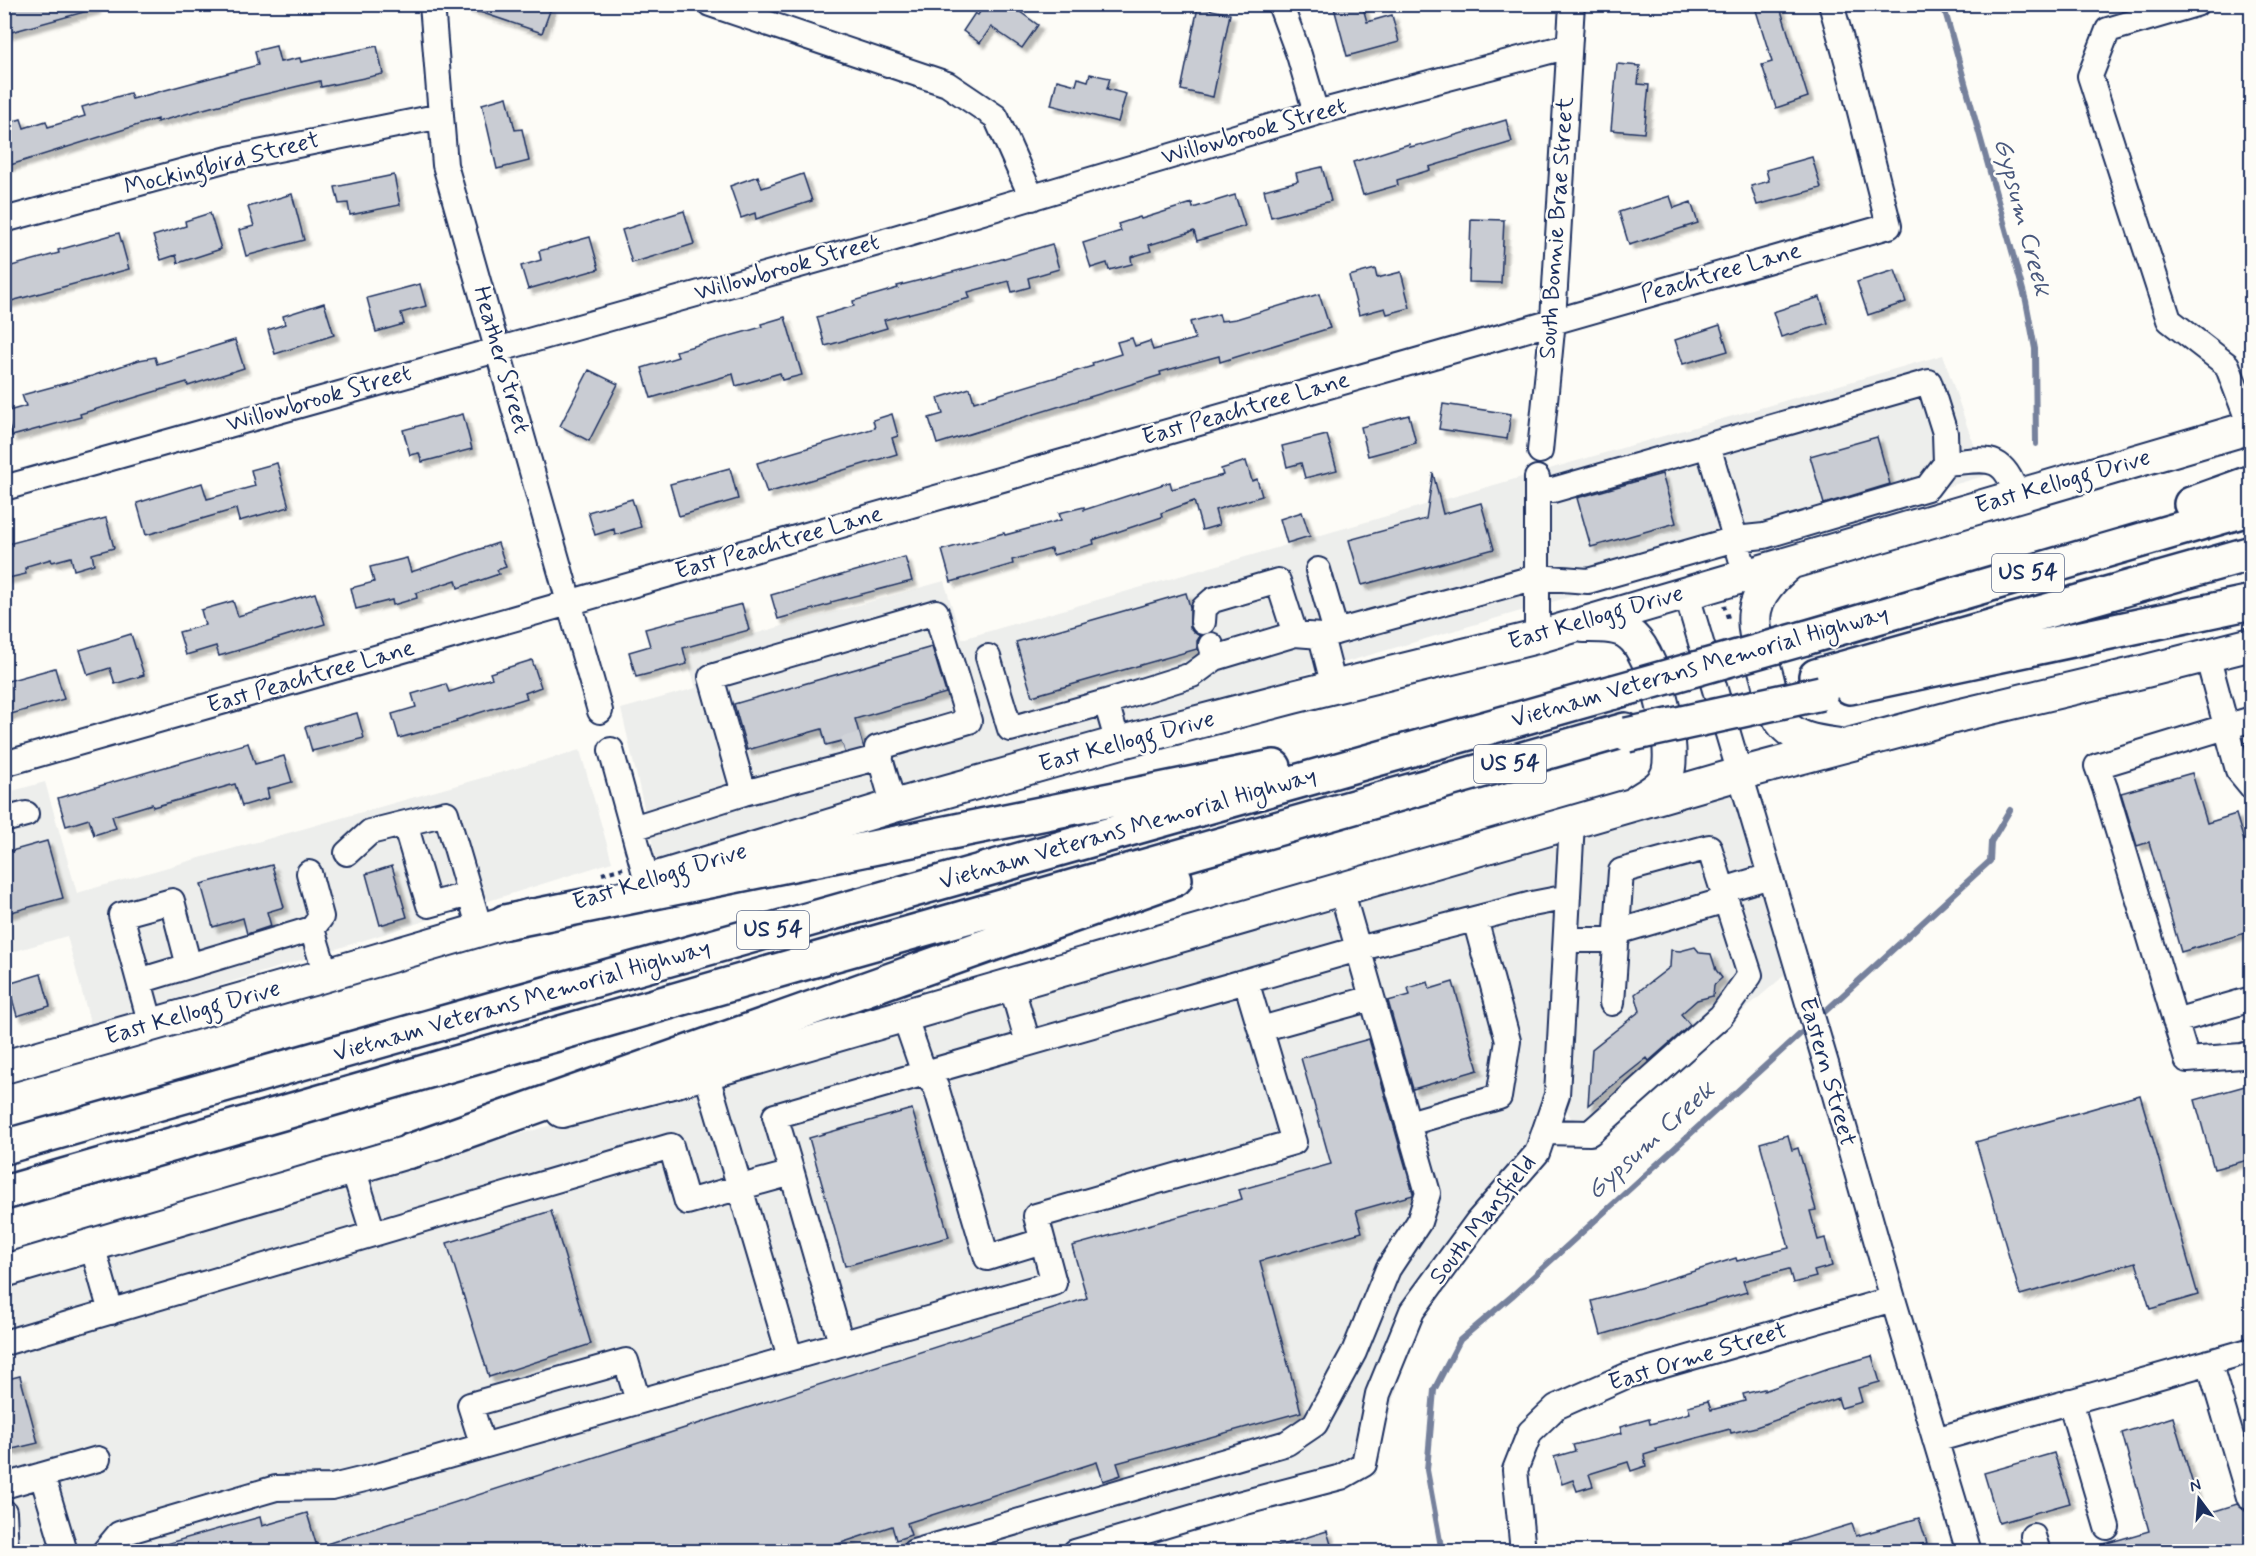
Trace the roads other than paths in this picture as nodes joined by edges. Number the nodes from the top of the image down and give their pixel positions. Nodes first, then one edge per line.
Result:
1 (432, 4) edge
2 (710, 4) edge
3 (1280, 4) edge
4 (1572, 4) edge
5 (1831, 4) edge
6 (2196, 4) edge
7 (1569, 46) junction
8 (1316, 113) junction
9 (441, 116) junction
10 (1032, 198) junction
11 (4, 220) edge
12 (1552, 321) junction
13 (498, 349) junction
14 (2251, 427) edge
15 (1707, 446) junction
16 (1539, 452) dead end
17 (1946, 463) junction
18 (2252, 483) edge
19 (4, 488) edge
20 (2017, 496) junction
21 (2252, 508) edge
22 (1735, 539) junction
23 (2252, 553) edge
24 (1790, 562) junction
25 (1318, 570) dead end
26 (1746, 575) junction
27 (1537, 577) junction
28 (1686, 592) junction
29 (2252, 602) edge
30 (568, 603) junction
31 (1865, 621) junction
32 (1203, 622) dead end
33 (1573, 626) junction
34 (1295, 634) junction
35 (1328, 634) junction
36 (1537, 637) junction
37 (2252, 644) edge
38 (2207, 655) junction
39 (988, 657) dead end
40 (1819, 685) junction
41 (1334, 687) junction
42 (1107, 702) junction
43 (600, 711) dead end
44 (1526, 716) junction
45 (2252, 719) edge
46 (2227, 726) junction
47 (1118, 743) junction
48 (1845, 746) junction
49 (866, 749) junction
50 (611, 750) dead end
51 (4, 764) edge
52 (827, 771) junction
53 (1739, 774) junction
54 (1454, 780) junction
55 (2252, 787) edge
56 (744, 793) junction
57 (1631, 805) junction
58 (894, 806) junction
59 (1572, 822) junction
60 (405, 824) junction
61 (633, 828) junction
62 (348, 853) dead end
63 (309, 873) dead end
64 (1770, 876) junction
65 (647, 881) junction
66 (1341, 890) junction
67 (470, 894) junction
68 (1725, 895) junction
69 (1568, 897) junction
70 (1474, 918) junction
71 (493, 926) junction
72 (312, 929) junction
73 (1617, 936) junction
74 (1566, 940) junction
75 (1358, 949) junction
76 (189, 966) junction
77 (326, 975) junction
78 (140, 981) junction
79 (1246, 981) junction
80 (1011, 984) junction
81 (1372, 998) junction
82 (2252, 999) edge
83 (1612, 1003) dead end
84 (904, 1015) junction
85 (2175, 1021) junction
86 (151, 1025) junction
87 (1261, 1029) junction
88 (1028, 1043) junction
89 (2252, 1053) edge
90 (4, 1067) edge
91 (706, 1073) junction
92 (924, 1073) junction
93 (1409, 1123) junction
94 (1544, 1132) junction
95 (4, 1148) edge
96 (410, 1151) junction
97 (353, 1168) junction
98 (792, 1173) junction
99 (741, 1187) junction
100 (4, 1193) edge
101 (373, 1233) junction
102 (1042, 1241) junction
103 (92, 1245) junction
104 (4, 1271) edge
105 (1893, 1299) junction
106 (111, 1312) junction
107 (4, 1343) edge
108 (841, 1343) junction
109 (2252, 1350) edge
110 (790, 1357) junction
111 (2209, 1362) junction
112 (638, 1401) junction
113 (2070, 1401) junction
114 (1935, 1440) junction
115 (483, 1446) junction
116 (98, 1459) dead end
117 (42, 1475) junction
118 (4, 1486) edge
119 (2248, 1497) dead end
120 (4, 1512) edge
121 (2108, 1527) dead end
122 (6, 1551) edge
123 (65, 1551) edge
124 (104, 1551) edge
125 (914, 1551) edge
126 (1075, 1551) edge
127 (1523, 1551) edge
128 (1969, 1551) edge

1 - 9 street, Heather Street
2 - 10 street
3 - 8 street
4 - 7 street, South Bonnie Brae Street
5 - 12 street, Peachtree Lane
6 - 14 street
7 - 8 street, Willowbrook Street
7 - 12 street, South Bonnie Brae Street
8 - 10 street, Willowbrook Street
9 - 11 street, Mockingbird Street
9 - 13 street, Heather Street
10 - 13 street, Willowbrook Street
12 - 16 street, South Bonnie Brae Street
12 - 30 street, East Peachtree Lane
13 - 19 street, Willowbrook Street
13 - 30 street, Heather Street
14 - 20 main road, East Kellogg Drive
15 - 17 street
15 - 22 street
15 - 27 street
17 - 20 street
17 - 22 street
18 - 31 highway
20 - 24 main road, East Kellogg Drive
21 - 31 highway, Vietnam Veterans Memorial Highway / US 54
22 - 26 street
22 - 27 street
23 - 40 highway, Vietnam Veterans Memorial Highway / US 54
24 - 26 main road, East Kellogg Drive
24 - 48 main road
25 - 35 street
26 - 28 main road, East Kellogg Drive
27 - 35 street
27 - 36 street
28 - 33 main road, East Kellogg Drive
28 - 53 street, Eastern Street
29 - 40 highway
30 - 43 street, Heather Street
30 - 51 street, East Peachtree Lane
31 - 44 highway, Vietnam Veterans Memorial Highway / US 54, bridge
32 - 34 street
33 - 36 main road, East Kellogg Drive
33 - 57 main road
34 - 35 street
34 - 42 street
35 - 41 street
36 - 41 main road, East Kellogg Drive
37 - 38 main road
38 - 46 street
38 - 48 main road
39 - 42 street
40 - 54 highway, Vietnam Veterans Memorial Highway / US 54
41 - 47 main road, East Kellogg Drive
42 - 47 street
44 - 71 highway
44 - 95 highway, Vietnam Veterans Memorial Highway / US 54
45 - 46 street
46 - 55 street
46 - 85 street
47 - 58 main road, East Kellogg Drive
48 - 53 main road
49 - 52 street
49 - 52 street
49 - 56 street
49 - 58 street
50 - 61 street
52 - 56 street
53 - 57 main road
53 - 64 street, Eastern Street
54 - 96 highway
54 - 100 highway, Vietnam Veterans Memorial Highway / US 54
56 - 61 street
57 - 59 main road
58 - 65 main road, East Kellogg Drive
59 - 66 main road
59 - 69 street, South Mansfield
60 - 62 street
60 - 67 street
60 - 67 street
61 - 65 street
63 - 72 street
64 - 68 street
64 - 105 street, Eastern Street
65 - 71 main road, East Kellogg Drive
66 - 75 street
66 - 80 main road
67 - 71 street
68 - 73 street
68 - 73 street
68 - 94 street
69 - 70 street
69 - 74 street, South Mansfield
70 - 75 street
70 - 93 street
71 - 77 main road, East Kellogg Drive
72 - 76 street
72 - 77 street
73 - 74 street
73 - 83 street
74 - 94 street, South Mansfield
75 - 79 street
75 - 81 street
76 - 78 street
76 - 78 street
77 - 86 main road, East Kellogg Drive
78 - 86 street
79 - 87 street
79 - 88 street
80 - 84 main road
80 - 88 street
81 - 87 street
81 - 93 street
82 - 85 street
84 - 91 main road
84 - 92 street
85 - 89 street
86 - 90 main road, East Kellogg Drive
87 - 102 street
88 - 92 street
91 - 96 main road
91 - 99 street
92 - 98 street
92 - 102 street
93 - 125 street
94 - 126 street, South Mansfield
96 - 97 main road
97 - 101 street
97 - 103 main road
98 - 99 street
98 - 108 street
99 - 101 street
99 - 110 street
101 - 106 street
102 - 108 street
103 - 104 main road
103 - 106 street
105 - 114 street, Eastern Street
105 - 127 street, East Orme Street
106 - 107 street
108 - 110 street
109 - 111 street
110 - 112 street
111 - 113 street
111 - 119 street
112 - 115 street
112 - 115 street
113 - 114 street
113 - 121 street
114 - 128 street, Eastern Street
115 - 124 street
116 - 117 street
117 - 118 street
117 - 123 street
120 - 122 street

